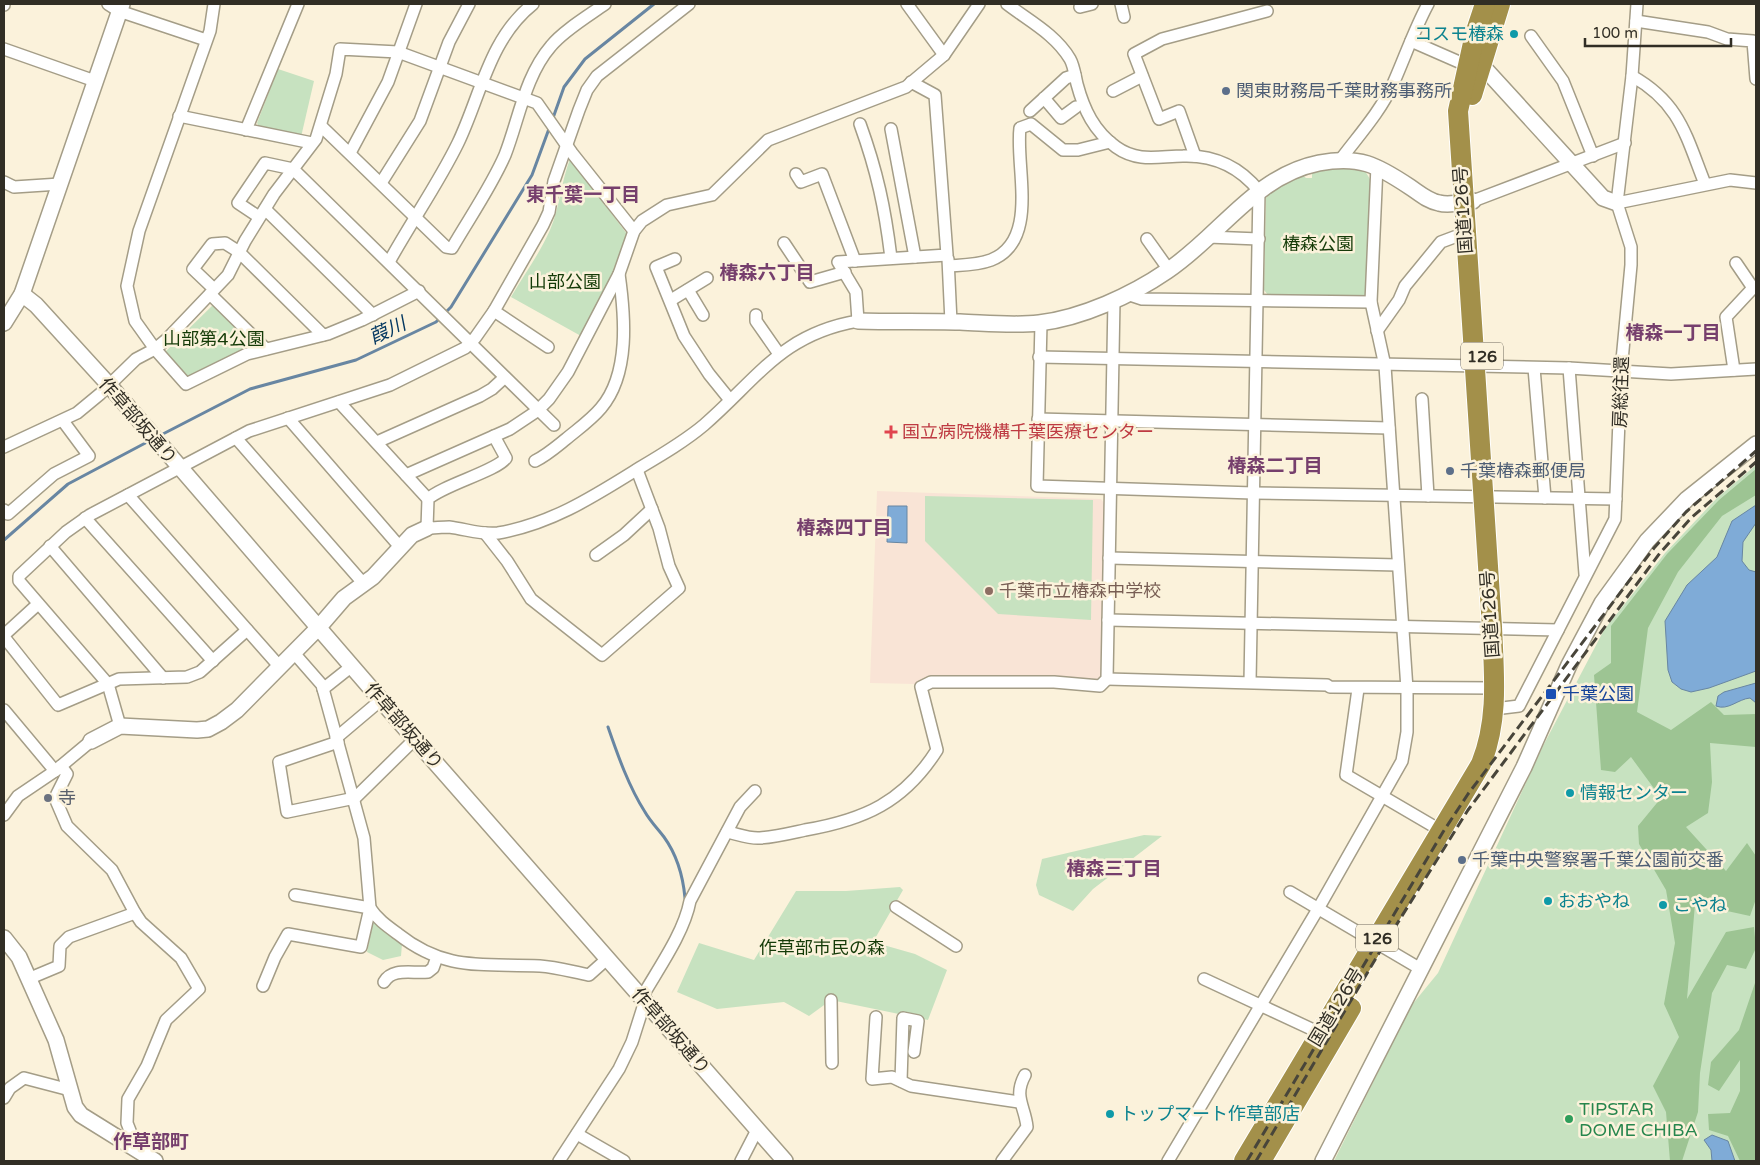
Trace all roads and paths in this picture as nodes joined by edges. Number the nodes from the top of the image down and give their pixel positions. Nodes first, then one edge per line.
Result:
1 (214, 4) edge
2 (298, 4) edge
3 (416, 4) edge
4 (469, 4) edge
5 (532, 4) edge
6 (604, 4) edge
7 (689, 4) edge
8 (907, 4) edge
9 (979, 4) edge
10 (1007, 4) edge
11 (1092, 4) edge
12 (1121, 4) edge
13 (1428, 4) edge
14 (1637, 4) edge
15 (1492, 5) edge
16 (116, 6) edge
17 (1080, 7) dead end
18 (1267, 11) dead end
19 (1124, 17) dead end
20 (1636, 21) junction
21 (1530, 36) dead end
22 (206, 40) junction
23 (1411, 41) junction
24 (4, 49) edge
25 (398, 52) junction
26 (944, 55) junction
27 (1475, 66) junction
28 (440, 67) junction
29 (1074, 75) junction
30 (1142, 76) junction
31 (1632, 76) junction
32 (1756, 80) edge
33 (95, 82) junction
34 (912, 82) junction
35 (483, 84) junction
36 (1113, 91) dead end
37 (525, 98) junction
38 (1044, 98) junction
39 (1076, 108) dead end
40 (1030, 111) dead end
41 (179, 116) junction
42 (860, 124) dead end
43 (321, 126) junction
44 (891, 129) dead end
45 (246, 130) junction
46 (1110, 142) junction
47 (312, 143) junction
48 (1626, 143) junction
49 (566, 146) junction
50 (350, 153) junction
51 (1194, 156) junction
52 (1593, 156) junction
53 (1341, 160) junction
54 (1570, 164) junction
55 (1377, 166) junction
56 (293, 169) junction
57 (796, 174) dead end
58 (4, 182) edge
59 (381, 183) junction
60 (60, 184) junction
61 (1705, 184) junction
62 (1756, 184) edge
63 (1259, 191) junction
64 (1468, 202) junction
65 (1617, 203) junction
66 (262, 213) junction
67 (415, 215) junction
68 (634, 231) junction
69 (1465, 233) junction
70 (1208, 238) junction
71 (1148, 239) dead end
72 (1259, 239) junction
73 (784, 243) dead end
74 (239, 252) junction
75 (916, 257) junction
76 (891, 258) junction
77 (675, 259) dead end
78 (948, 260) junction
79 (855, 261) junction
80 (389, 262) junction
81 (1736, 263) dead end
82 (1169, 270) junction
83 (845, 272) junction
84 (619, 274) junction
85 (707, 278) dead end
86 (688, 290) junction
87 (1755, 290) edge
88 (418, 291) junction
89 (212, 292) junction
90 (22, 294) junction
91 (1120, 297) junction
92 (671, 300) junction
93 (1258, 300) junction
94 (1371, 302) junction
95 (494, 311) junction
96 (373, 315) junction
97 (703, 315) dead end
98 (756, 315) dead end
99 (858, 322) junction
100 (951, 322) junction
101 (4, 323) edge
102 (1041, 323) junction
103 (1377, 331) junction
104 (323, 335) junction
105 (470, 343) junction
106 (548, 347) dead end
107 (155, 349) junction
108 (266, 350) junction
109 (779, 354) junction
110 (1039, 357) junction
111 (1112, 358) junction
112 (1257, 362) junction
113 (1385, 366) junction
114 (1478, 367) junction
115 (1534, 368) junction
116 (1569, 368) junction
117 (1756, 369) edge
118 (1734, 370) junction
119 (1621, 371) junction
120 (504, 378) junction
121 (108, 385) junction
122 (1422, 399) dead end
123 (730, 400) junction
124 (339, 402) junction
125 (537, 411) junction
126 (288, 418) junction
127 (1038, 419) junction
128 (1111, 420) junction
129 (63, 421) junction
130 (554, 425) dead end
131 (1255, 425) junction
132 (1388, 428) junction
133 (494, 436) junction
134 (236, 438) junction
135 (377, 442) junction
136 (1756, 444) edge
137 (4, 447) edge
138 (535, 461) dead end
139 (179, 468) junction
140 (637, 470) junction
141 (406, 475) junction
142 (1110, 488) junction
143 (1253, 493) junction
144 (128, 496) junction
145 (1394, 496) junction
146 (1428, 496) junction
147 (1488, 496) junction
148 (1545, 498) junction
149 (428, 499) junction
150 (1578, 499) junction
151 (1616, 499) junction
152 (652, 509) junction
153 (4, 510) edge
154 (85, 518) junction
155 (426, 528) junction
156 (485, 534) junction
157 (50, 546) junction
158 (400, 547) junction
159 (596, 555) dead end
160 (1109, 558) junction
161 (1252, 562) junction
162 (1398, 565) junction
163 (1585, 574) junction
164 (363, 583) junction
165 (38, 604) junction
166 (1108, 620) junction
167 (1251, 624) junction
168 (319, 627) junction
169 (1402, 627) junction
170 (1497, 627) junction
171 (247, 630) junction
172 (1558, 630) junction
173 (4, 636) edge
174 (294, 653) junction
175 (213, 661) junction
176 (352, 666) junction
177 (280, 667) junction
178 (163, 678) junction
179 (1107, 679) junction
180 (1250, 682) junction
181 (108, 684) junction
182 (1358, 688) junction
183 (1494, 688) junction
184 (1407, 689) junction
185 (323, 690) junction
186 (381, 700) junction
187 (1499, 709) junction
188 (4, 710) edge
189 (120, 726) junction
190 (415, 739) junction
191 (337, 740) junction
192 (91, 741) joint
193 (58, 769) junction
194 (755, 791) dead end
195 (1383, 796) junction
196 (354, 798) junction
197 (4, 815) edge
198 (1440, 830) junction
199 (727, 832) junction
200 (1290, 892) dead end
201 (295, 895) dead end
202 (896, 907) dead end
203 (370, 908) junction
204 (1318, 909) junction
205 (135, 913) junction
206 (4, 938) edge
207 (956, 946) dead end
208 (1380, 946) junction
209 (437, 957) junction
210 (608, 958) junction
211 (1419, 968) junction
212 (28, 979) junction
213 (1204, 979) dead end
214 (384, 982) dead end
215 (263, 986) dead end
216 (644, 999) junction
217 (831, 1000) dead end
218 (1260, 1005) junction
219 (876, 1017) dead end
220 (1320, 1033) junction
221 (914, 1052) dead end
222 (832, 1063) dead end
223 (1025, 1075) dead end
224 (901, 1081) junction
225 (70, 1090) junction
226 (4, 1098) edge
227 (1019, 1102) junction
228 (757, 1130) junction
229 (577, 1134) junction
230 (138, 1151) junction
231 (155, 1161) edge
232 (559, 1161) edge
233 (624, 1161) edge
234 (741, 1161) edge
235 (785, 1161) edge
236 (1002, 1161) edge
237 (1168, 1161) edge
238 (1244, 1161) edge
239 (1261, 1161) edge
240 (1323, 1161) edge

1 - 22 street
2 - 45 street
3 - 25 street
4 - 28 street
5 - 35 street
6 - 37 street
7 - 49 street
8 - 26 street
9 - 26 street
10 - 29 street
11 - 17 street
12 - 19 street
13 - 23 street
14 - 20 street, 房総往還
15 - 27 highway, 国道126号 / 126
16 - 22 street
16 - 33 street
18 - 30 street
20 - 31 street, 房総往還
20 - 32 street
21 - 52 street
22 - 41 street
23 - 27 street
23 - 53 street
24 - 33 street
25 - 28 street
25 - 43 street
25 - 50 street
26 - 34 street
27 - 54 street
27 - 64 highway, 国道126号 / 126
28 - 35 street
28 - 59 street
29 - 38 street
29 - 46 street
30 - 36 street
30 - 51 street
31 - 48 street, 房総往還
31 - 61 street
33 - 60 street
34 - 68 street
34 - 78 street
35 - 37 street
35 - 67 street
37 - 49 street
37 - 67 street
38 - 39 street
38 - 40 street
41 - 45 street
41 - 107 street
42 - 76 street
43 - 47 street
43 - 50 street
44 - 75 street
45 - 47 street
46 - 51 street
46 - 78 street
47 - 56 street
48 - 52 street
48 - 65 street, 房総往還
49 - 68 street
49 - 95 street
50 - 59 street
51 - 63 street
52 - 54 street
53 - 55 street
53 - 63 street
54 - 64 street
54 - 65 street
55 - 64 street
55 - 94 street
56 - 66 street
56 - 66 street
56 - 80 street
57 - 79 street
58 - 60 street
59 - 67 street
60 - 90 street
61 - 62 street
61 - 65 street
63 - 70 street
63 - 72 street
64 - 69 highway, 国道126号 / 126
64 - 114 highway, 国道126号 / 126
65 - 119 street, 房総往還
66 - 74 street
66 - 96 street
67 - 80 street
68 - 84 street
69 - 103 street
69 - 114 highway, 国道126号 / 126
70 - 72 street
70 - 82 street
71 - 82 street
72 - 93 street
73 - 83 street
74 - 89 street
74 - 89 street
74 - 104 street
75 - 76 street
75 - 78 street
76 - 79 street
77 - 92 street
78 - 100 street
79 - 83 street
80 - 88 street
81 - 87 street
82 - 91 street
83 - 99 street
84 - 125 street
84 - 138 street
85 - 86 street
86 - 92 street
86 - 97 street
87 - 118 street
88 - 96 street
88 - 105 street
89 - 107 street
89 - 108 street
90 - 101 street
90 - 121 street, 作草部坂通り
91 - 93 street
91 - 102 street
91 - 111 street
92 - 123 street
93 - 94 street
93 - 112 street
94 - 103 street
95 - 105 street
95 - 106 street
96 - 104 street
98 - 109 street
99 - 100 street
99 - 109 street
100 - 102 street
102 - 110 street
103 - 113 street
104 - 108 street
105 - 120 street
105 - 124 street
107 - 108 street
107 - 121 street
109 - 123 street
110 - 111 street
110 - 127 street
111 - 112 street
111 - 128 street
112 - 113 street
112 - 131 street
113 - 114 street
113 - 132 street
114 - 115 street
114 - 147 highway, 国道126号 / 126
115 - 116 street
115 - 148 street
116 - 119 street
116 - 150 street
117 - 118 street
118 - 119 street
119 - 151 street, 房総往還
120 - 125 street
120 - 135 street
121 - 129 street
121 - 139 street, 作草部坂通り
122 - 146 street
123 - 140 street
124 - 126 street
124 - 135 street
125 - 130 street
125 - 133 street
126 - 134 street
126 - 158 street
127 - 128 street
127 - 142 street
128 - 131 street
128 - 142 street
129 - 137 street
129 - 153 street
131 - 132 street
131 - 143 street
132 - 145 street
133 - 141 street
133 - 149 street
134 - 139 street
134 - 164 street
135 - 141 street
136 - 211 street
139 - 144 street
139 - 168 street, 作草部坂通り
140 - 152 street
140 - 156 street
141 - 149 street
142 - 143 street
142 - 160 street
143 - 145 street
143 - 161 street
144 - 154 street
144 - 171 street
145 - 146 street
145 - 162 street
146 - 147 street
147 - 148 street
147 - 170 highway, 国道126号 / 126
148 - 150 street
149 - 155 street
150 - 151 street
150 - 163 street
151 - 163 street, 房総往還
152 - 156 street
152 - 159 street
154 - 157 street
154 - 175 street
155 - 156 street
155 - 158 street
157 - 165 street
157 - 178 street
158 - 164 street
160 - 161 street
160 - 166 street
161 - 162 street
161 - 167 street
162 - 169 street
163 - 172 street, 房総往還
164 - 168 street
165 - 173 street
165 - 181 street
166 - 167 street
166 - 179 street
167 - 169 street
167 - 180 street
168 - 174 street
168 - 176 street, 作草部坂通り
169 - 170 street
169 - 184 street
170 - 172 street
170 - 183 highway, 国道126号 / 126
170 - 187 highway, 国道126号 / 126
171 - 175 street
171 - 177 street
172 - 187 street, 房総往還
173 - 181 street
174 - 177 street
174 - 185 street
175 - 178 street
176 - 185 street
176 - 186 street, 作草部坂通り
177 - 189 street
178 - 181 street
179 - 180 street
179 - 199 street
180 - 182 street
181 - 189 street
182 - 184 street
182 - 195 street
183 - 184 street
183 - 187 highway, 国道126号 / 126
184 - 195 street
185 - 191 street
186 - 190 street, 作草部坂通り
186 - 191 street
187 - 198 highway, 国道126号 / 126
187 - 208 highway, 国道126号 / 126
188 - 193 street
189 - 192 street
190 - 196 street
190 - 210 street, 作草部坂通り
191 - 196 street
191 - 196 street
192 - 193 street
193 - 197 street
193 - 205 street
194 - 199 street
195 - 198 street
195 - 204 street
196 - 203 street
198 - 208 highway, 国道126号 / 126
199 - 216 street
200 - 204 street
201 - 203 street
202 - 207 street
203 - 209 street
203 - 215 street
204 - 208 street
204 - 218 street
205 - 212 street
205 - 230 street
206 - 212 street
208 - 211 street
208 - 220 highway, 国道126号 / 126
208 - 239 highway, 国道126号 / 126
209 - 210 street
209 - 214 street
210 - 216 street, 作草部坂通り
211 - 240 street
212 - 225 street
213 - 218 street
216 - 228 street, 作草部坂通り
216 - 229 street
217 - 222 street
218 - 220 street
218 - 237 street
219 - 224 street
220 - 238 highway, 国道126号 / 126
221 - 224 street
223 - 227 street
224 - 227 street
225 - 226 street
225 - 230 street
227 - 236 street
228 - 234 street
228 - 235 street, 作草部坂通り
229 - 232 street
229 - 233 street
230 - 231 street

